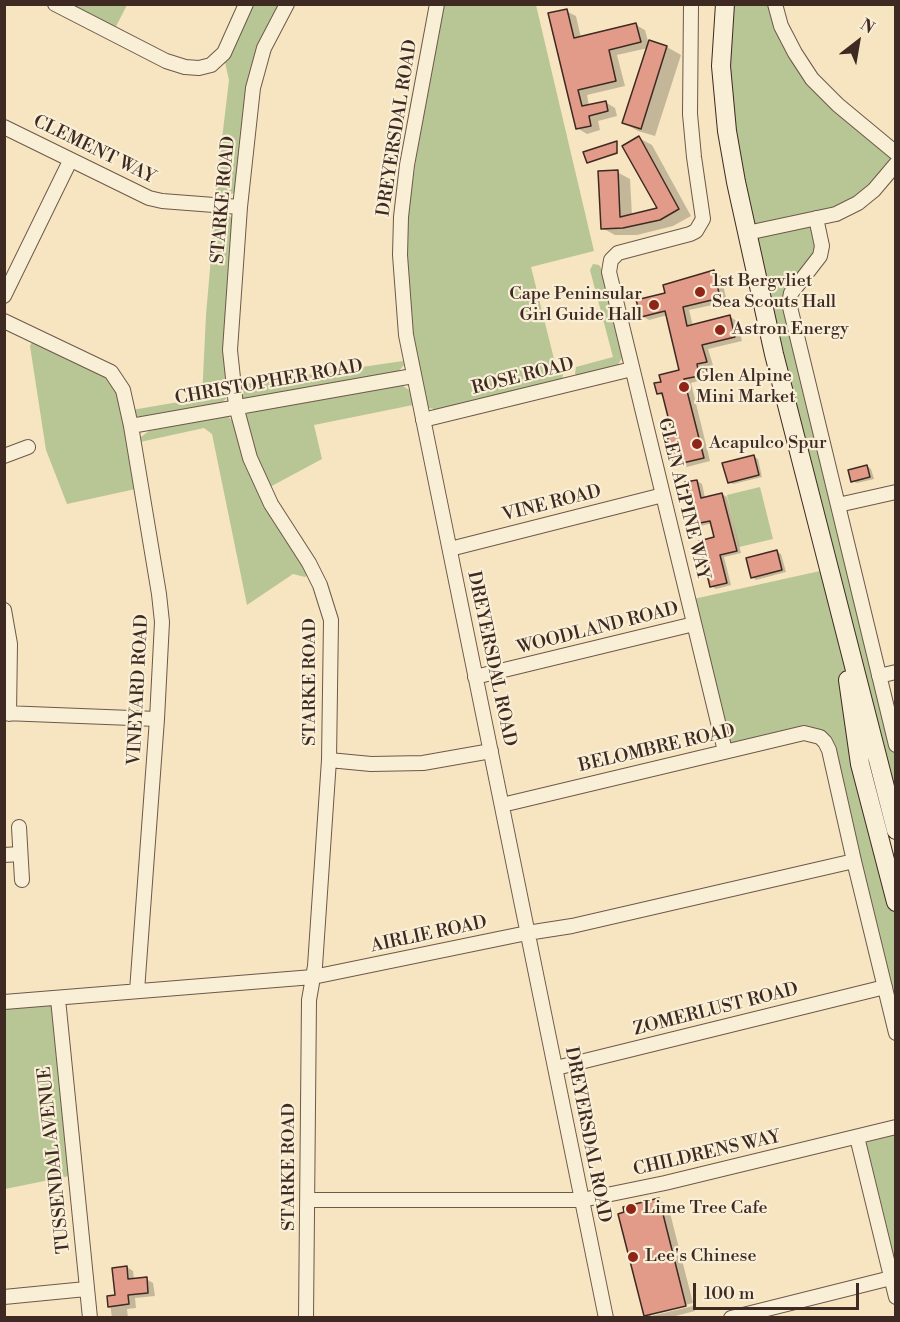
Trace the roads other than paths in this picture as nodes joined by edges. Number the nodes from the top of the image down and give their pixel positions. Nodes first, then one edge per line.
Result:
1 (55, 4) edge
2 (246, 4) edge
3 (287, 4) edge
4 (436, 4) edge
5 (725, 4) edge
6 (775, 4) edge
7 (687, 5) edge
8 (4, 127) edge
9 (896, 153) edge
10 (70, 160) junction
11 (896, 164) edge
12 (240, 207) junction
13 (816, 218) junction
14 (747, 234) junction
15 (4, 296) edge
16 (4, 321) edge
17 (632, 369) junction
18 (413, 376) junction
19 (236, 406) junction
20 (423, 420) junction
21 (131, 426) junction
22 (28, 447) dead end
23 (4, 456) edge
24 (896, 492) edge
25 (663, 495) junction
26 (838, 505) junction
27 (450, 549) junction
28 (4, 610) edge
29 (694, 624) junction
30 (846, 636) junction
31 (896, 672) edge
32 (879, 676) junction
33 (475, 677) junction
34 (7, 713) edge
35 (157, 719) junction
36 (896, 745) edge
37 (491, 751) junction
38 (725, 751) junction
39 (329, 760) junction
40 (502, 805) junction
41 (19, 826) dead end
42 (896, 830) edge
43 (20, 854) junction
44 (4, 855) edge
45 (854, 861) junction
46 (22, 880) dead end
47 (896, 902) edge
48 (527, 933) junction
49 (313, 977) junction
50 (885, 987) junction
51 (137, 991) junction
52 (58, 999) junction
53 (4, 1002) edge
54 (896, 1032) edge
55 (556, 1068) junction
56 (896, 1127) edge
57 (857, 1137) junction
58 (308, 1200) junction
59 (582, 1200) junction
60 (891, 1278) junction
61 (86, 1289) junction
62 (4, 1297) edge
63 (896, 1297) edge
64 (90, 1317) edge
65 (306, 1317) edge
66 (606, 1317) edge
67 (731, 1317) edge

1 - 2 street
3 - 12 street, STARKE ROAD
4 - 18 street, DREYERSDAL ROAD
5 - 14 main road
6 - 9 street
7 - 17 street, GLEN ALPINE WAY
8 - 10 street, CLEMENT WAY
10 - 12 street, CLEMENT WAY
10 - 15 street
11 - 13 street
12 - 19 street, STARKE ROAD
13 - 14 street
13 - 26 street
14 - 30 main road
16 - 21 street, VINEYARD ROAD
17 - 20 street, ROSE ROAD
17 - 25 street, GLEN ALPINE WAY
18 - 19 street, CHRISTOPHER ROAD
18 - 20 street, DREYERSDAL ROAD
19 - 21 street, CHRISTOPHER ROAD
19 - 39 street, STARKE ROAD
20 - 27 street, DREYERSDAL ROAD
21 - 35 street, VINEYARD ROAD
22 - 23 street
24 - 26 street
25 - 27 street, VINE ROAD
25 - 29 street, GLEN ALPINE WAY
26 - 32 street
27 - 33 street, DREYERSDAL ROAD
28 - 34 street
29 - 33 street, WOODLAND ROAD
29 - 38 street, GLEN ALPINE WAY
30 - 42 main road
30 - 47 main road
31 - 32 street
32 - 36 street
33 - 37 street, DREYERSDAL ROAD
34 - 35 street
35 - 51 street, VINEYARD ROAD
37 - 39 street
37 - 40 street, DREYERSDAL ROAD
38 - 40 street, BELOMBRE ROAD
38 - 45 street, BELOMBRE ROAD
39 - 49 street, STARKE ROAD
40 - 48 street, DREYERSDAL ROAD
41 - 43 street
43 - 44 street
43 - 46 street
45 - 48 street, AIRLIE ROAD
45 - 50 street
48 - 49 street, AIRLIE ROAD
48 - 55 street, DREYERSDAL ROAD
49 - 51 street, AIRLIE ROAD
49 - 58 street, STARKE ROAD
50 - 54 street
50 - 55 street, ZOMERLUST ROAD
51 - 52 street, AIRLIE ROAD
52 - 53 street, AIRLIE ROAD
52 - 61 street, TUSSENDAL AVENUE
55 - 59 street, DREYERSDAL ROAD
56 - 57 street, CHILDRENS WAY
57 - 59 street, CHILDRENS WAY
57 - 60 street
58 - 59 street, CHILDRENS WAY
58 - 65 street, STARKE ROAD
59 - 66 street, DREYERSDAL ROAD
60 - 63 street
60 - 67 street
61 - 62 street
61 - 64 street, TUSSENDAL AVENUE

